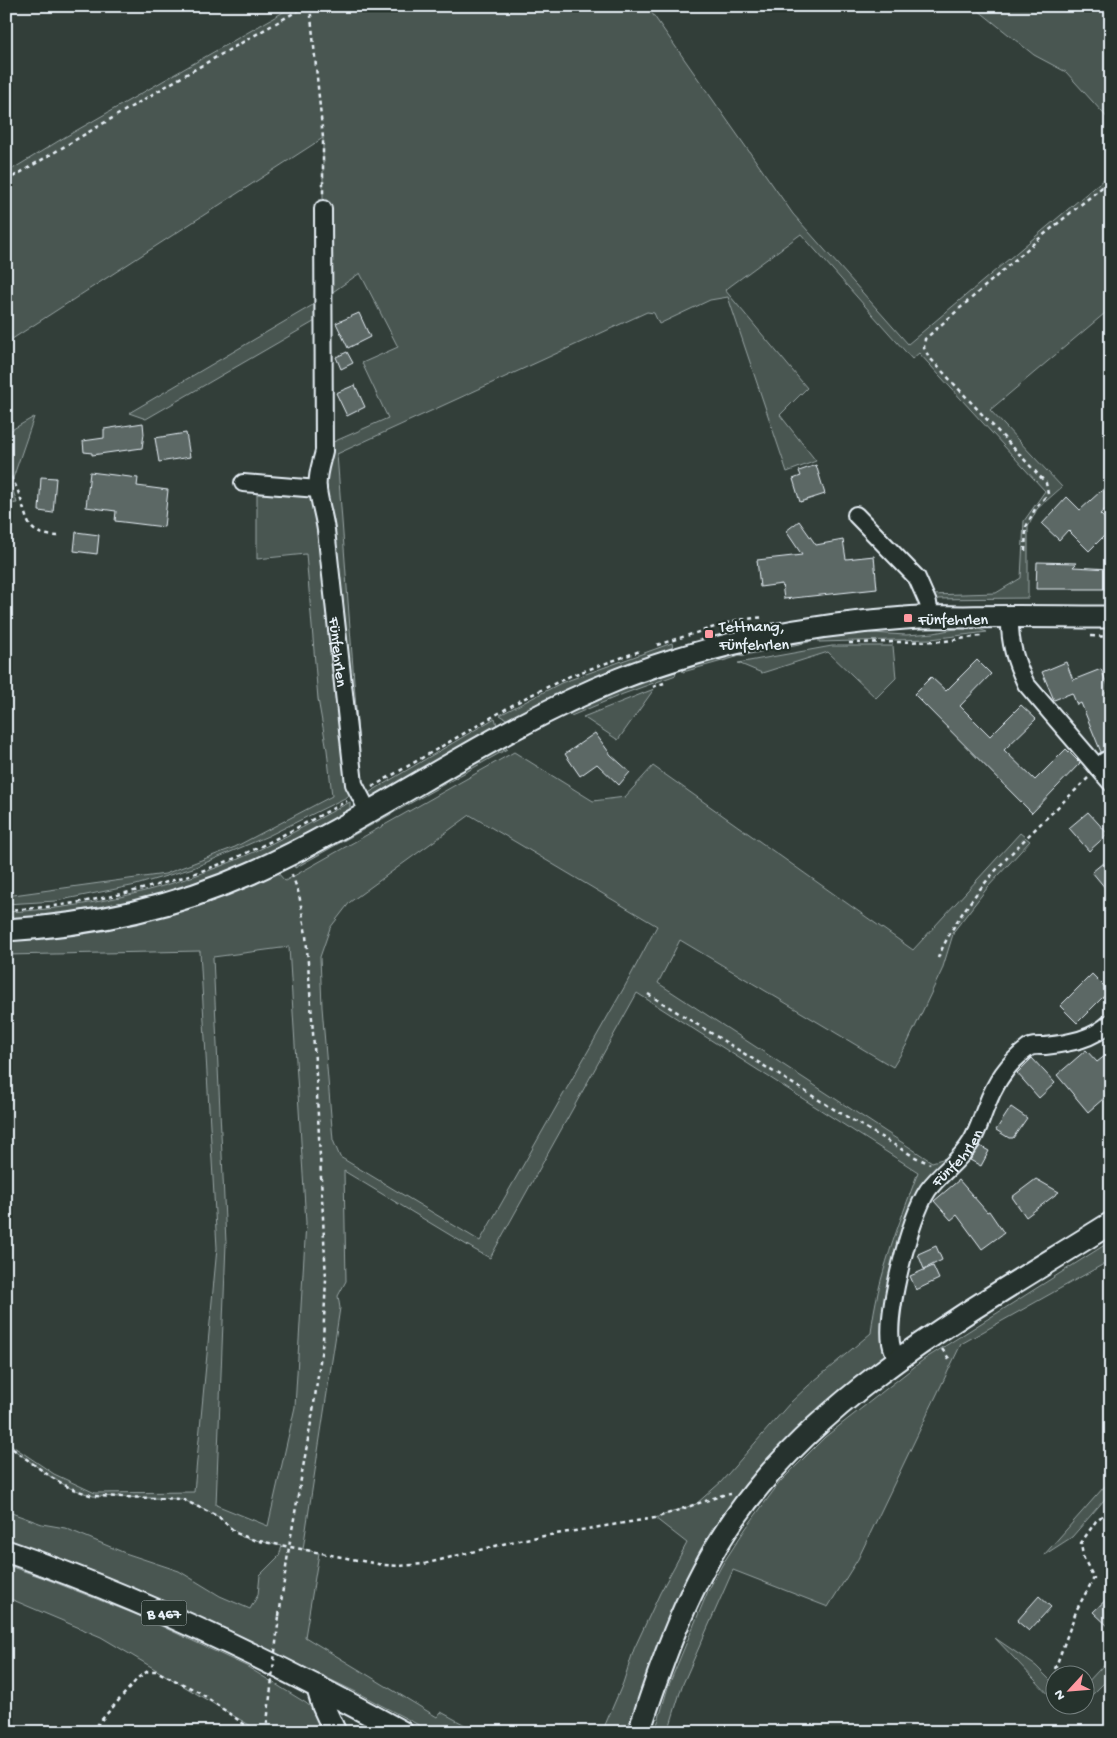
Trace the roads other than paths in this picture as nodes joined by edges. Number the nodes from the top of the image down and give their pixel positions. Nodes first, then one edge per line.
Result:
1 (323, 209) road end
2 (243, 483) dead end
3 (318, 489) junction
4 (856, 515) dead end
5 (1111, 617) edge
6 (930, 618) junction
7 (1010, 626) junction
8 (1104, 763) edge
9 (1111, 784) edge
10 (368, 811) junction
11 (6, 930) edge
12 (1111, 1022) edge
13 (1111, 1223) edge
14 (898, 1360) junction
15 (6, 1551) edge
16 (317, 1686) junction
17 (371, 1724) edge
18 (335, 1732) edge
19 (402, 1732) edge
20 (639, 1732) edge

1 - 3 street, Fünfehrlen
2 - 3 street
3 - 10 street, Fünfehrlen
4 - 6 street
5 - 7 main road
6 - 7 main road
6 - 10 main road
7 - 8 street
8 - 9 street
10 - 11 main road
12 - 14 street, Fünfehrlen
13 - 14 main road
14 - 20 main road
15 - 16 main road, B 467
16 - 17 main road, B 467
16 - 18 main road
17 - 19 main road, B 467

